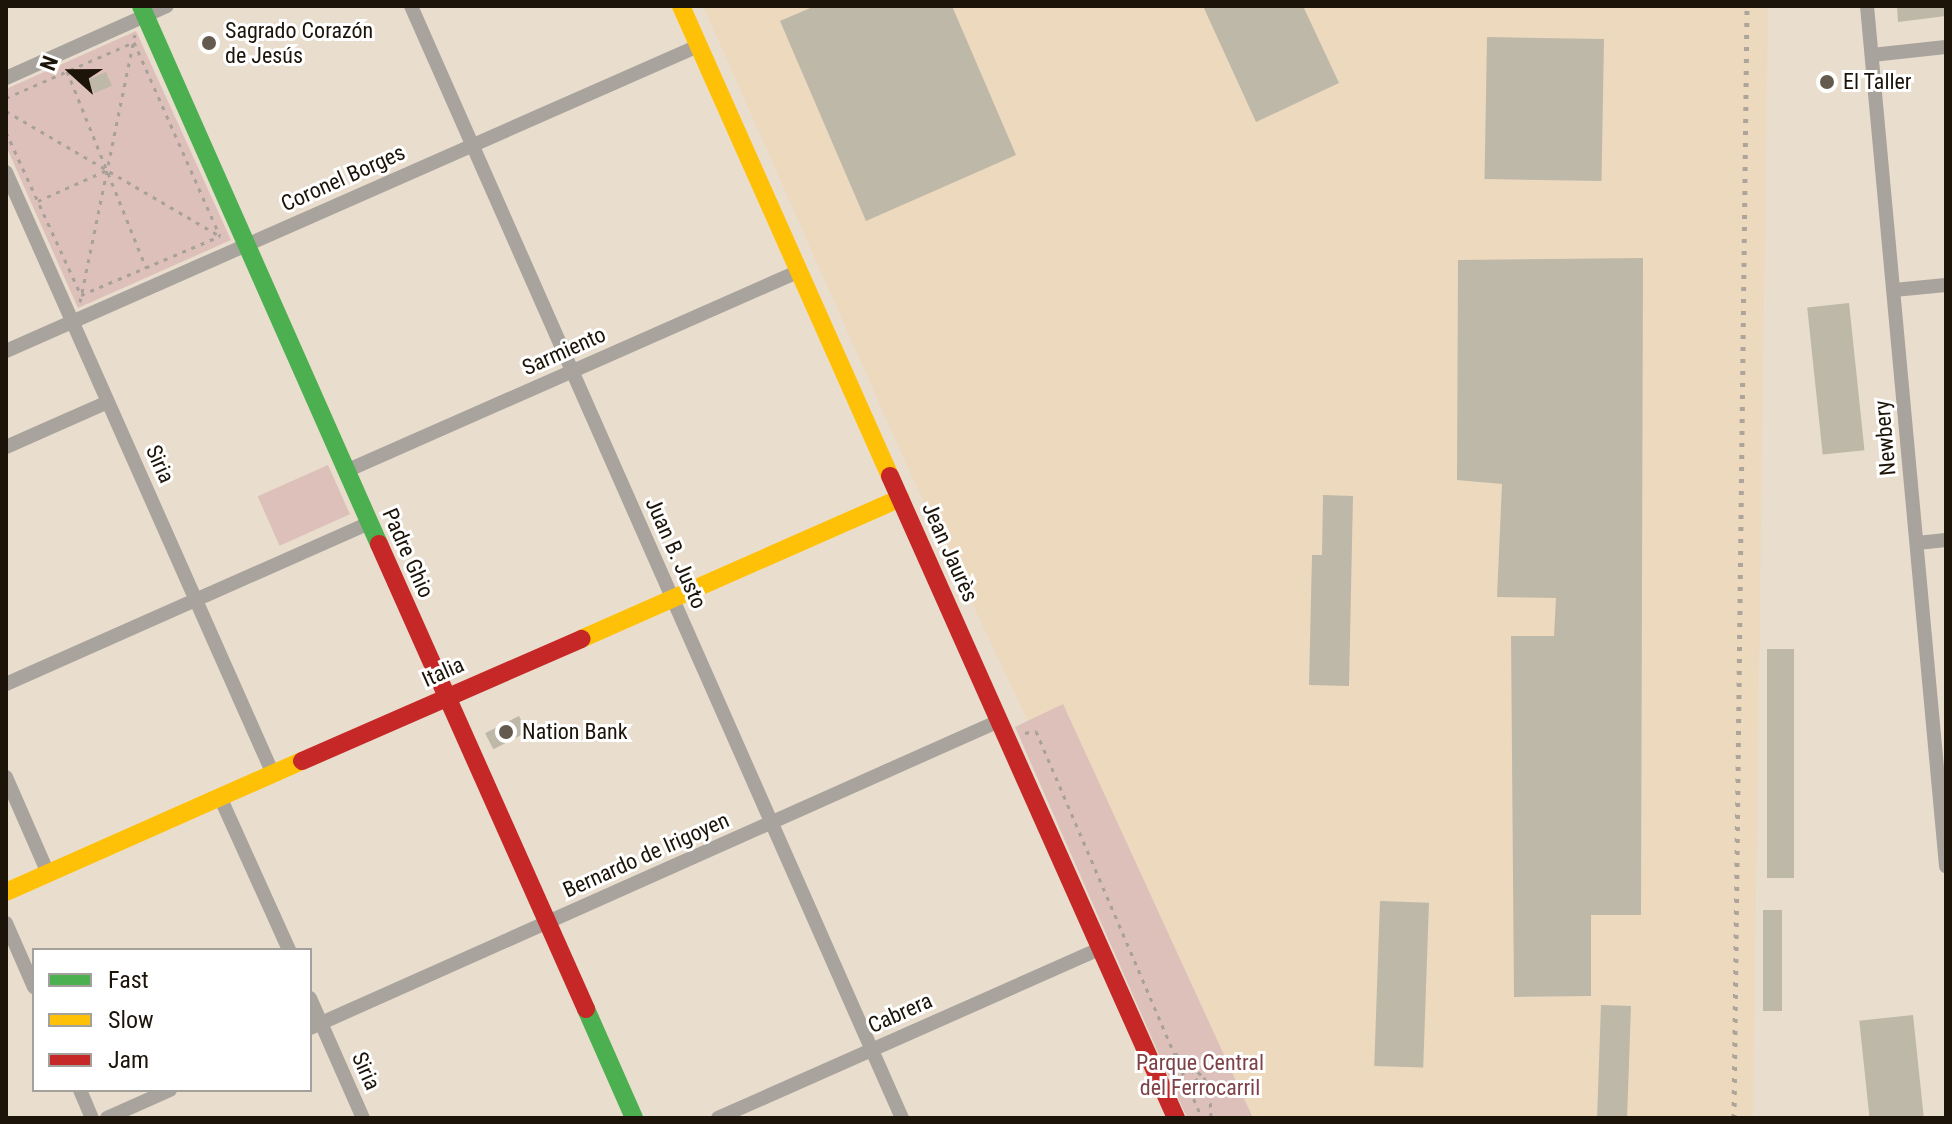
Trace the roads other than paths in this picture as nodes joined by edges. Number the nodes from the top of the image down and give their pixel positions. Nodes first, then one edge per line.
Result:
1 (167, 6) edge
2 (411, 6) edge
3 (681, 6) edge
4 (1867, 6) edge
5 (141, 18) edge
6 (698, 46) junction
7 (1946, 47) edge
8 (1872, 55) junction
9 (6, 78) edge
10 (472, 145) junction
11 (6, 172) edge
12 (246, 245) junction
13 (799, 271) junction
14 (1946, 285) edge
15 (1894, 290) junction
16 (75, 315) junction
17 (6, 351) edge
18 (572, 371) junction
19 (108, 402) junction
20 (6, 447) edge
21 (346, 471) junction
22 (900, 498) junction
23 (369, 523) junction
24 (1946, 540) edge
25 (1917, 543) junction
26 (671, 597) junction
27 (196, 600) junction
28 (6, 684) edge
29 (446, 697) junction
30 (1002, 728) junction
31 (273, 774) junction
32 (6, 777) edge
33 (1943, 790) edge
34 (220, 797) junction
35 (771, 823) junction
36 (1946, 866) edge
37 (48, 873) junction
38 (6, 892) edge
39 (6, 923) edge
40 (547, 923) junction
41 (288, 948) edge
42 (1100, 949) junction
43 (32, 982) edge
44 (315, 1025) edge
45 (872, 1050) junction
46 (81, 1092) edge
47 (166, 1092) edge
48 (92, 1118) edge
49 (107, 1118) edge
50 (363, 1118) edge
51 (634, 1118) edge
52 (718, 1118) edge
53 (902, 1118) edge
54 (1176, 1118) edge

1 - 5 street
2 - 10 street, Juan B. Justo
3 - 6 street, Jean Jaurès
4 - 8 street, Newbery
5 - 9 street
5 - 12 street, Padre Ghio
6 - 10 street, Coronel Borges
6 - 13 street, Jean Jaurès
7 - 8 street
8 - 15 street, Newbery
10 - 12 street, Coronel Borges
10 - 18 street, Juan B. Justo
11 - 16 street, Siria
12 - 16 street, Coronel Borges
12 - 21 street, Padre Ghio
13 - 18 street, Sarmiento
13 - 22 street, Jean Jaurès
14 - 15 street
15 - 25 street, Newbery
16 - 17 street, Coronel Borges
16 - 19 street, Siria
18 - 21 street, Sarmiento
18 - 26 street, Juan B. Justo
19 - 20 street
19 - 27 street, Siria
21 - 23 street, Padre Ghio
22 - 26 street, Italia
22 - 30 street, Jean Jaurès
23 - 27 street
23 - 29 street, Padre Ghio
24 - 25 street
25 - 33 street, Newbery
26 - 29 street, Italia
26 - 35 street, Juan B. Justo
27 - 28 street
27 - 31 street, Siria
29 - 31 street, Italia
29 - 40 street, Padre Ghio
30 - 35 street, Bernardo de Irigoyen
30 - 42 street, Jean Jaurès
31 - 34 street, Italia
32 - 37 street
33 - 36 street, Newbery
34 - 37 street, Italia
34 - 41 street
35 - 40 street, Bernardo de Irigoyen
35 - 45 street, Juan B. Justo
37 - 38 street, Italia
39 - 43 street
40 - 44 street, Bernardo de Irigoyen
40 - 51 street, Padre Ghio
42 - 45 street, Cabrera
42 - 54 street, Jean Jaurès
44 - 50 street, Siria
45 - 52 street, Cabrera
45 - 53 street, Juan B. Justo
46 - 48 street
47 - 49 street

